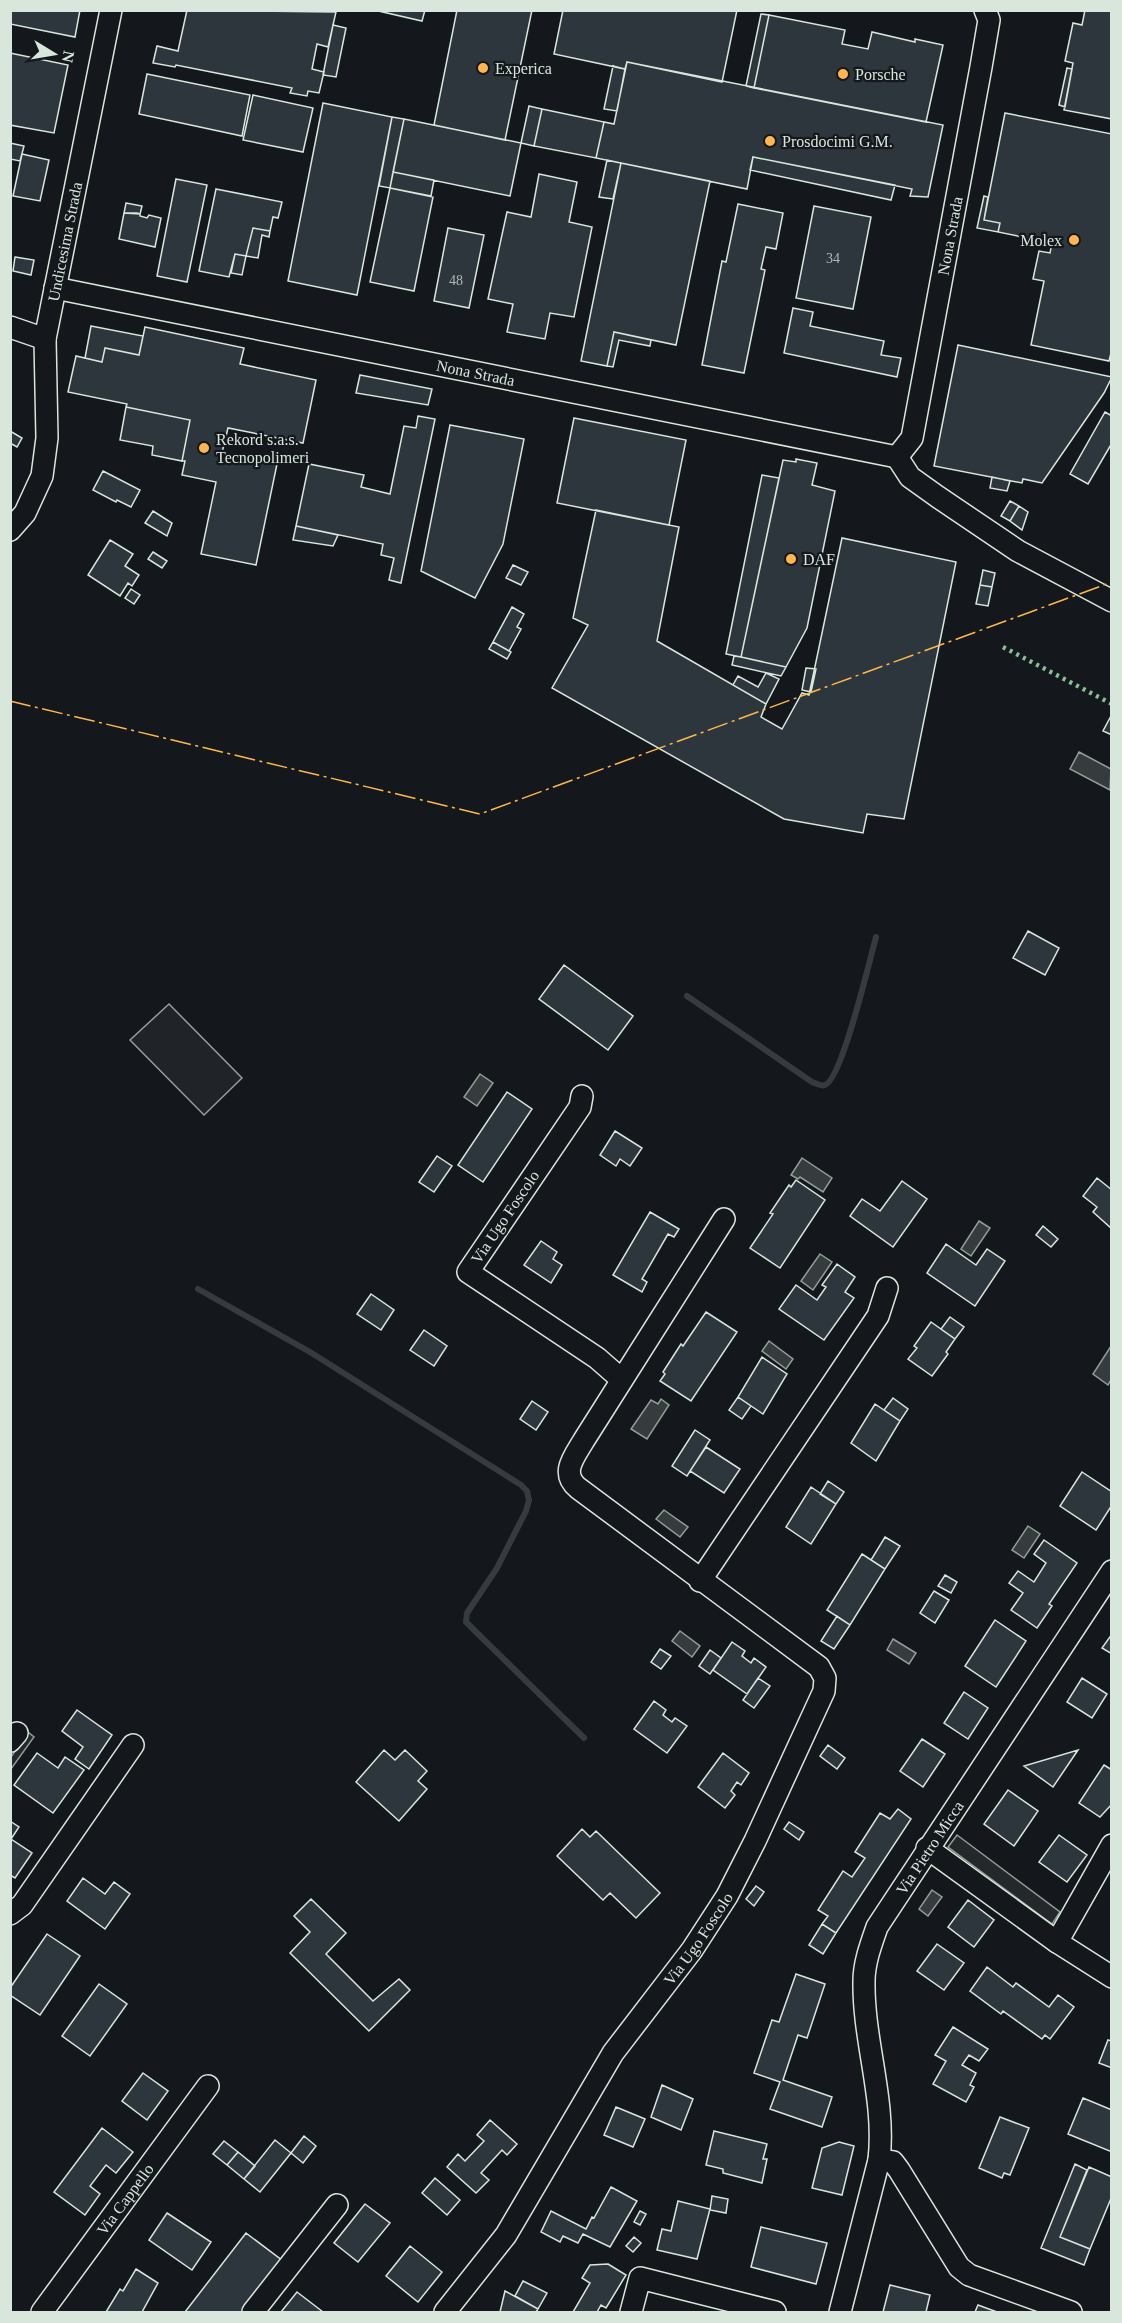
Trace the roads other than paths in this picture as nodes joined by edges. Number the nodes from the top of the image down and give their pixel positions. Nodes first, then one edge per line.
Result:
1 (111, 10) edge
2 (985, 10) edge
3 (55, 288) junction
4 (10, 327) edge
5 (45, 339) junction
6 (897, 457) junction
7 (10, 530) edge
8 (1112, 601) edge
9 (582, 1096) dead end
10 (724, 1220) dead end
11 (888, 1288) dead end
12 (621, 1379) junction
13 (1112, 1571) edge
14 (700, 1581) junction
15 (134, 1745) dead end
16 (1112, 1845) edge
17 (927, 1848) junction
18 (10, 1914) edge
19 (1057, 1942) junction
20 (1112, 1977) edge
21 (208, 2086) dead end
22 (879, 2160) junction
23 (337, 2205) dead end
24 (42, 2313) edge
25 (253, 2313) edge
26 (446, 2313) edge
27 (631, 2313) edge
28 (775, 2313) edge
29 (840, 2313) edge
30 (1071, 2313) edge

1 - 3 street, Undicesima Strada
2 - 6 street, Nona Strada
3 - 5 street, Undicesima Strada
3 - 6 street, Nona Strada
4 - 5 street
5 - 7 street, Undicesima Strada
6 - 8 street
9 - 12 street, Via Ugo Foscolo
10 - 12 street, Via Ugo Foscolo
11 - 14 street
12 - 14 street, Via Ugo Foscolo
13 - 17 street, Via Pietro Micca
14 - 26 street, Via Ugo Foscolo
15 - 18 street
16 - 19 street
17 - 19 street
17 - 22 street, Via Pietro Micca
19 - 20 street
21 - 24 street, Via Cappello
22 - 29 street, Via Pietro Micca
22 - 30 street
23 - 25 street
27 - 28 street

